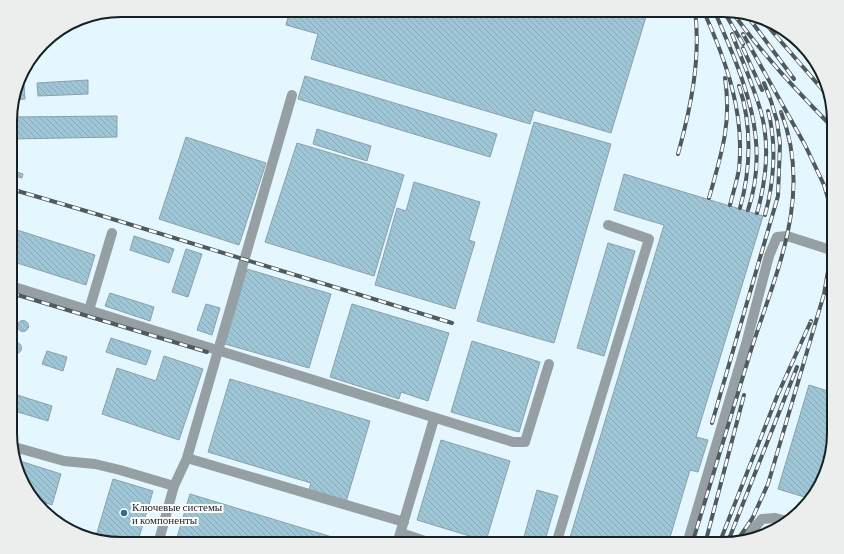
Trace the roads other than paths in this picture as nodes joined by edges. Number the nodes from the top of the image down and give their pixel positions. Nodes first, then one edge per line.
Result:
1 (292, 95) dead end
2 (608, 225) dead end
3 (112, 233) dead end
4 (827, 249) edge
5 (17, 288) edge
6 (89, 310) junction
7 (218, 350) junction
8 (549, 364) dead end
9 (434, 419) junction
10 (18, 448) edge
11 (187, 458) junction
12 (174, 486) junction
13 (781, 519) edge
14 (404, 522) junction
15 (400, 533) junction
16 (749, 533) edge
17 (160, 537) edge
18 (399, 537) edge
19 (412, 537) edge
20 (558, 537) edge
21 (689, 537) edge

1 - 7 lane
2 - 20 lane
3 - 6 lane
4 - 21 lane
5 - 6 lane
6 - 7 lane
7 - 9 lane
7 - 11 lane
8 - 9 lane
9 - 14 lane
10 - 12 lane
11 - 12 lane
11 - 14 lane
12 - 17 lane
13 - 16 lane
14 - 15 lane
15 - 18 lane
15 - 19 lane

